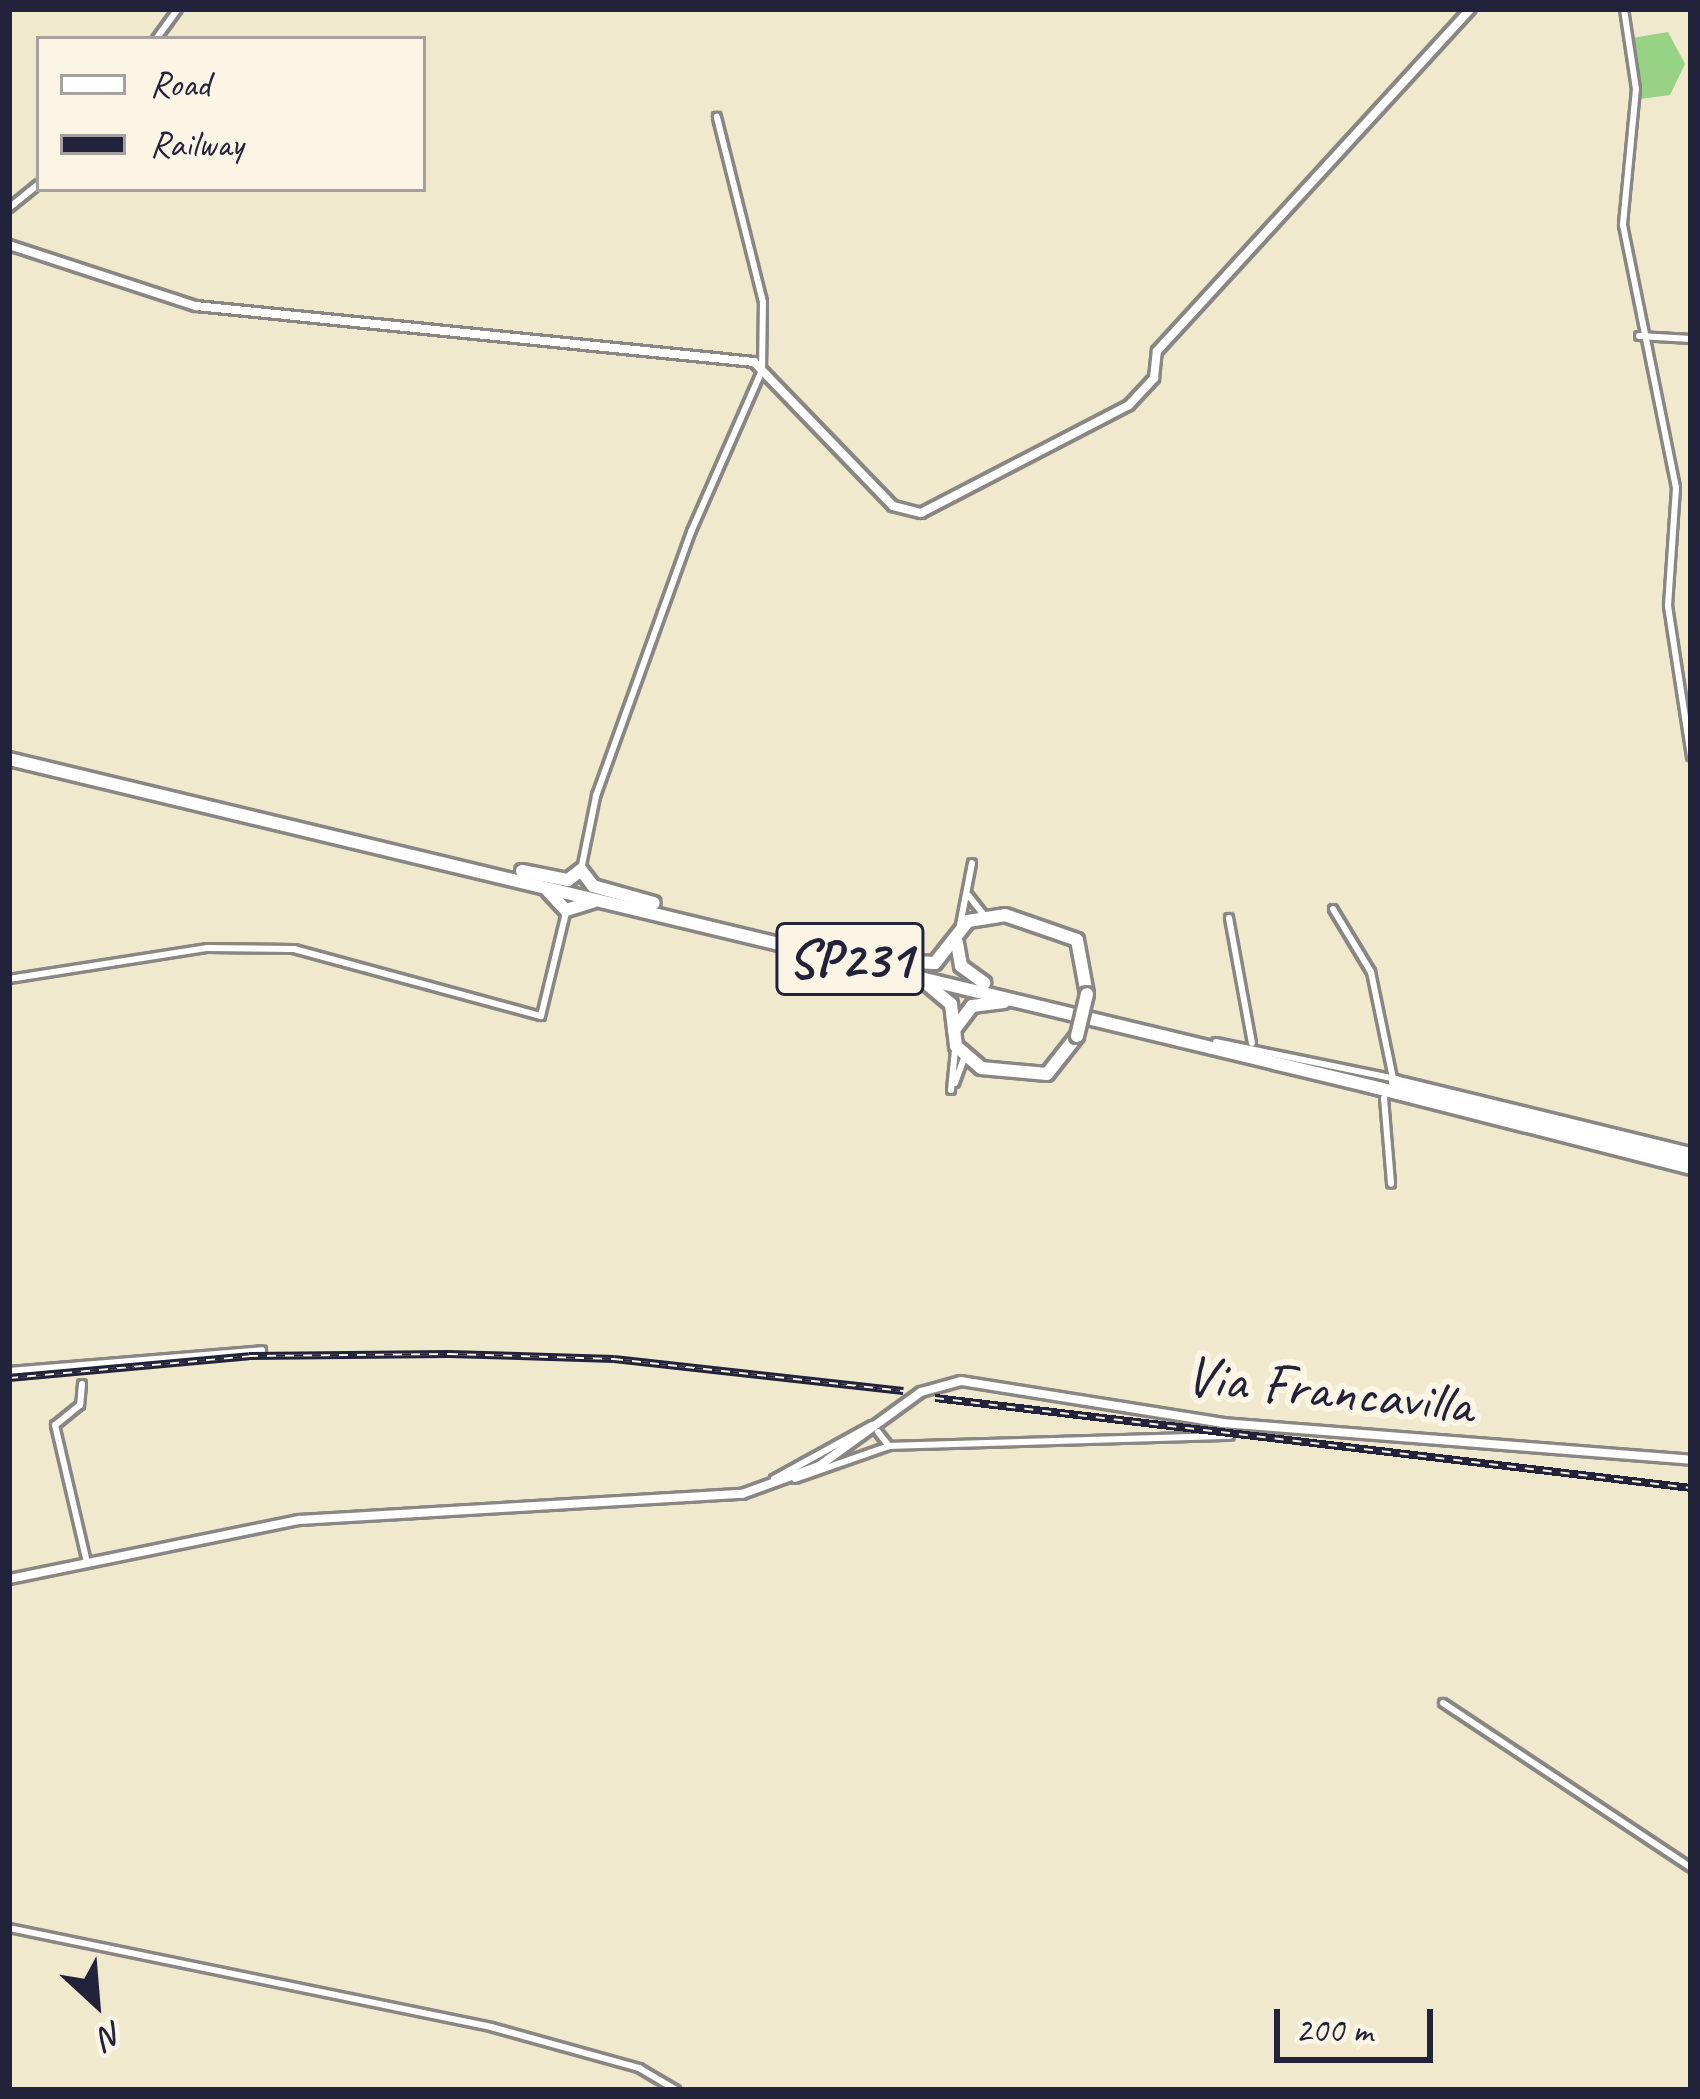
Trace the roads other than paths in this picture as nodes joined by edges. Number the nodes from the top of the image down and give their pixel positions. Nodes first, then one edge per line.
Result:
1 (178, 9) edge
2 (1470, 9) edge
3 (1624, 9) edge
4 (158, 36) edge
5 (717, 117) dead end
6 (36, 186) edge
7 (9, 208) edge
8 (9, 244) edge
9 (1639, 337) junction
10 (1691, 339) edge
11 (762, 370) junction
12 (9, 755) edge
13 (1691, 756) edge
14 (972, 863) dead end
15 (581, 870) junction
16 (508, 872) junction
17 (654, 903) junction
18 (1333, 909) dead end
19 (566, 910) junction
20 (968, 915) junction
21 (674, 916) junction
22 (1229, 918) dead end
23 (894, 961) junction
24 (918, 975) junction
25 (9, 980) edge
26 (985, 983) junction
27 (1050, 1007) junction
28 (1216, 1042) junction
29 (1252, 1042) junction
30 (958, 1045) junction
31 (982, 1068) junction
32 (955, 1075) junction
33 (1393, 1078) junction
34 (1358, 1082) junction
35 (1384, 1097) junction
36 (1691, 1159) edge
37 (1390, 1184) dead end
38 (262, 1350) dead end
39 (9, 1370) edge
40 (82, 1384) dead end
41 (1230, 1436) dead end
42 (889, 1446) junction
43 (1691, 1460) edge
44 (822, 1470) junction
45 (759, 1490) junction
46 (87, 1562) junction
47 (9, 1580) edge
48 (1443, 1703) dead end
49 (1691, 1868) edge
50 (9, 1928) edge
51 (676, 2090) edge

1 - 4 street
2 - 11 street
3 - 9 street
5 - 11 street
6 - 7 street
8 - 11 street
9 - 10 street
9 - 13 street
11 - 15 street
12 - 16 highway, SP231
14 - 20 street
15 - 16 highway
15 - 17 highway
16 - 17 highway, SP231
16 - 19 highway
16 - 21 highway, SP231
17 - 23 highway, SP231
18 - 33 street
19 - 21 highway
19 - 25 street
20 - 23 highway
20 - 26 highway
20 - 31 highway, bridge
21 - 24 highway, SP231
22 - 29 street
23 - 26 highway, SP231
24 - 27 highway, SP231
24 - 30 highway
26 - 28 highway, SP231
27 - 30 highway
27 - 34 highway, SP231
28 - 29 street
28 - 36 highway, SP231
29 - 33 street
30 - 31 highway
30 - 32 street
30 - 32 street
31 - 32 street
33 - 36 street
34 - 35 street
34 - 36 highway, SP231
35 - 36 street
35 - 37 street
38 - 39 street
40 - 46 street
41 - 42 street
42 - 44 street
42 - 45 street
43 - 44 street, Via Francavilla
44 - 45 street
45 - 46 street
46 - 47 street
48 - 49 street
50 - 51 street

